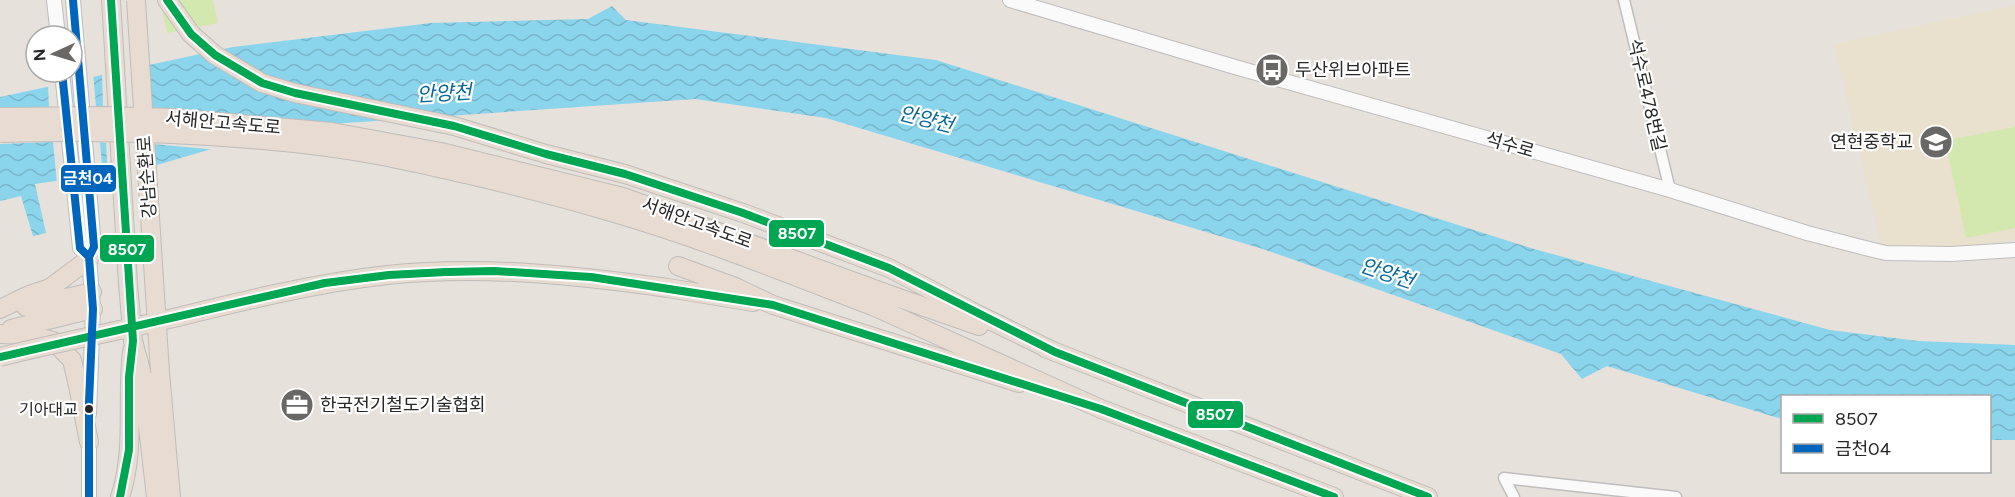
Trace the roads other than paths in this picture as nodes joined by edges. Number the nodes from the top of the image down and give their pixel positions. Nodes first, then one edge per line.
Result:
1 (54, 0) edge
2 (73, 0) edge
3 (111, 0) edge
4 (136, 0) edge
5 (167, 0) edge
6 (1010, 0) edge
7 (1624, 0) edge
8 (57, 24) edge
9 (64, 84) edge
10 (0, 117) edge
11 (0, 134) edge
12 (1670, 190) junction
13 (2015, 250) edge
14 (88, 253) junction
15 (678, 266) dead end
16 (878, 300) junction
17 (92, 301) junction
18 (773, 305) junction
19 (0, 311) edge
20 (0, 333) edge
21 (133, 340) junction
22 (1055, 352) junction
23 (0, 357) edge
24 (1101, 409) junction
25 (89, 442) junction
26 (1422, 495) edge
27 (89, 497) edge
28 (120, 497) edge
29 (156, 497) edge
30 (171, 497) edge
31 (1334, 497) edge
32 (1514, 497) edge
33 (1676, 497) edge

1 - 8 street
2 - 14 street, bridge
3 - 21 highway, 강남순환로, bridge
4 - 30 highway, 강남순환로, bridge
5 - 22 highway
6 - 12 street, 석수로
7 - 12 street, 석수로478번길
9 - 14 street, bridge
10 - 16 highway, 서해안고속도로, bridge
11 - 16 highway, 서해안고속도로, bridge
12 - 13 street, 석수로
14 - 17 street
14 - 19 highway
15 - 18 highway
16 - 22 highway, 서해안고속도로
16 - 24 highway, 서해안고속도로
17 - 19 highway
17 - 20 highway
17 - 25 street
18 - 23 highway, bridge
18 - 24 highway
20 - 25 highway
21 - 28 highway
21 - 29 highway, 강남순환로
22 - 26 highway, 서해안고속도로
24 - 31 highway, 서해안고속도로
25 - 27 street
32 - 33 street

